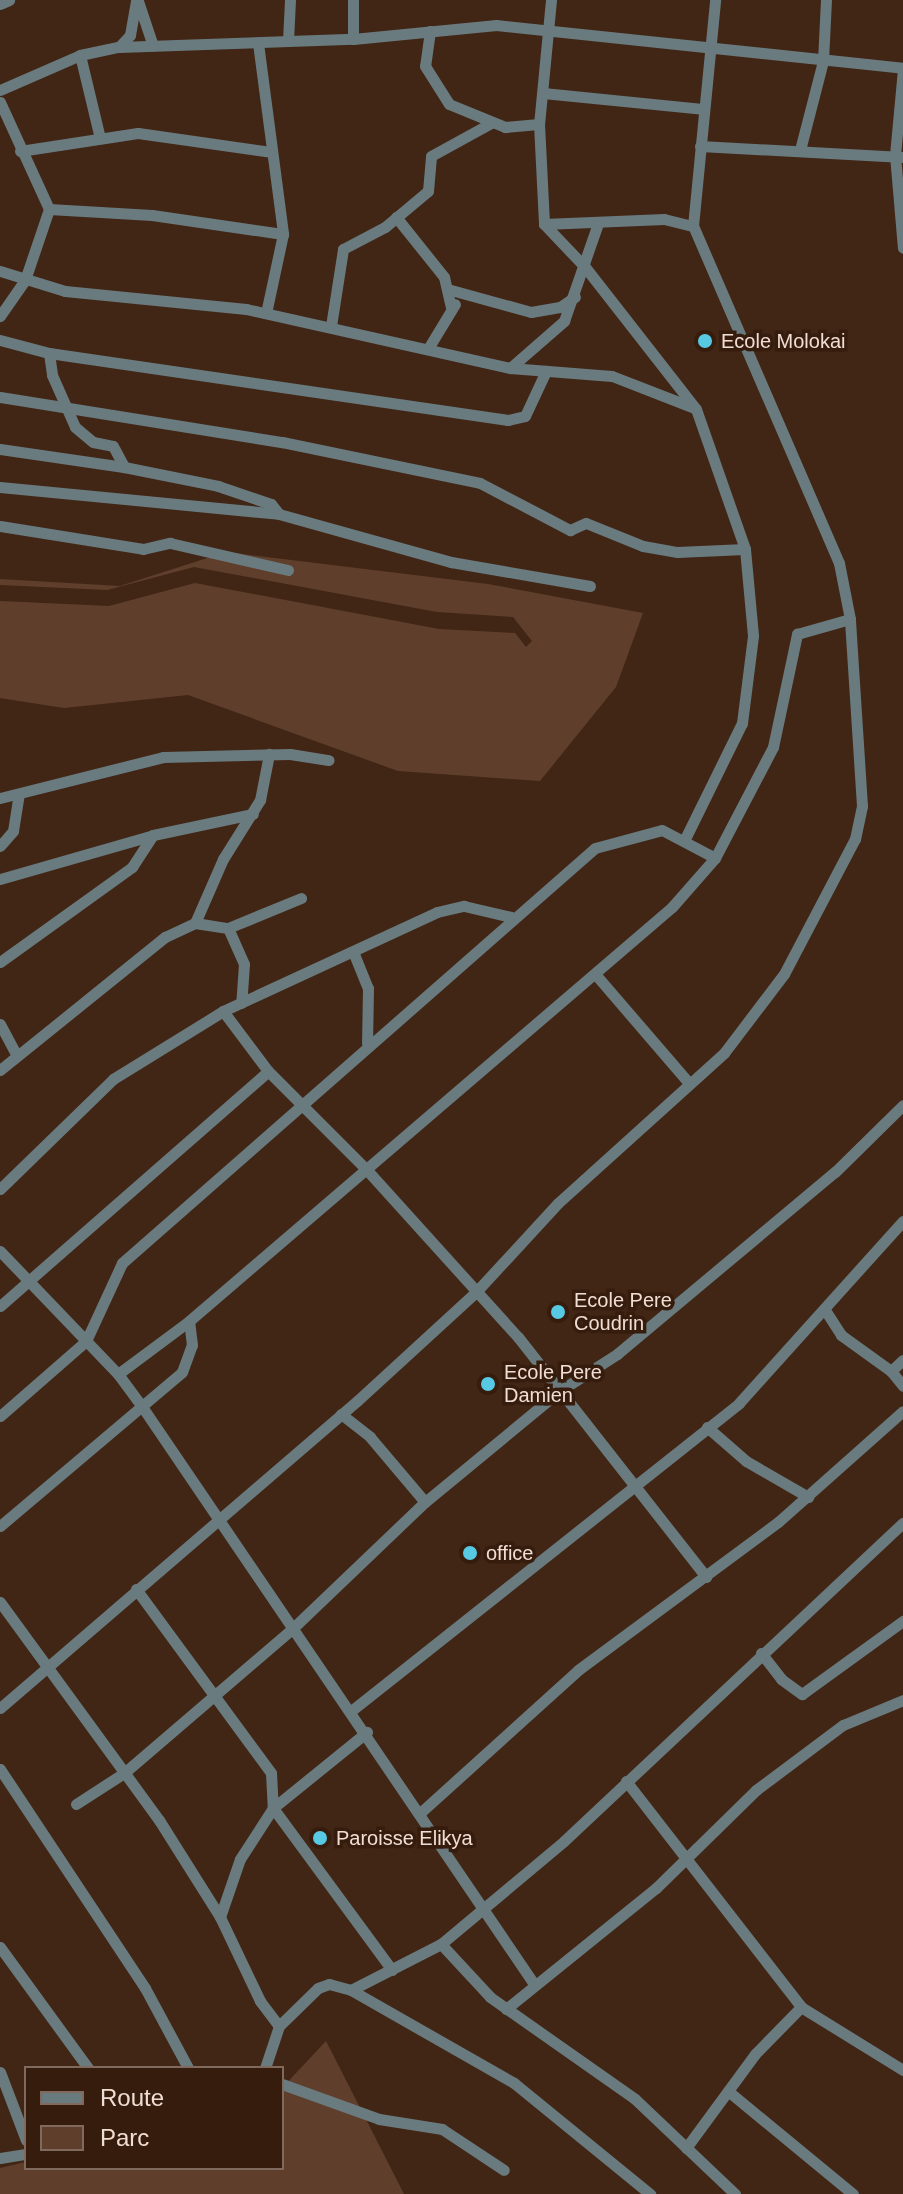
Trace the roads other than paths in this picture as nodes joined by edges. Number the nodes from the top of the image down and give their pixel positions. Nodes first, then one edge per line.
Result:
1 (9, 0) edge
2 (136, 0) edge
3 (290, 0) edge
4 (353, 0) edge
5 (551, 0) edge
6 (715, 0) edge
7 (826, 0) edge
8 (0, 4) edge
9 (548, 30) junction
10 (430, 31) junction
11 (353, 39) junction
12 (288, 41) junction
13 (258, 43) junction
14 (153, 46) junction
15 (709, 46) junction
16 (119, 47) junction
17 (80, 55) junction
18 (823, 61) junction
19 (903, 68) edge
20 (0, 90) edge
21 (543, 93) junction
22 (0, 102) edge
23 (702, 109) junction
24 (491, 123) junction
25 (539, 124) junction
26 (100, 138) junction
27 (700, 146) junction
28 (800, 150) junction
29 (20, 151) junction
30 (271, 152) junction
31 (899, 156) edge
32 (49, 209) junction
33 (396, 217) junction
34 (544, 224) junction
35 (597, 226) junction
36 (693, 226) junction
37 (283, 234) junction
38 (903, 248) edge
39 (585, 267) junction
40 (0, 271) edge
41 (25, 280) junction
42 (451, 290) junction
43 (468, 296) junction
44 (576, 296) junction
45 (451, 307) junction
46 (266, 313) junction
47 (0, 316) edge
48 (331, 326) junction
49 (0, 340) edge
50 (429, 347) junction
51 (49, 353) junction
52 (510, 368) junction
53 (546, 371) junction
54 (0, 397) edge
55 (65, 408) junction
56 (696, 409) junction
57 (0, 449) edge
58 (124, 467) junction
59 (0, 487) edge
60 (279, 514) junction
61 (0, 528) edge
62 (745, 549) junction
63 (288, 570) dead end
64 (590, 586) dead end
65 (850, 619) junction
66 (269, 754) junction
67 (329, 760) dead end
68 (19, 794) junction
69 (0, 798) edge
70 (253, 814) junction
71 (153, 835) junction
72 (684, 841) junction
73 (0, 846) edge
74 (715, 858) junction
75 (0, 879) edge
76 (301, 898) dead end
77 (511, 917) junction
78 (195, 923) junction
79 (228, 928) junction
80 (354, 954) junction
81 (0, 962) edge
82 (596, 975) junction
83 (241, 1003) junction
84 (223, 1011) junction
85 (0, 1024) edge
86 (367, 1043) junction
87 (17, 1056) junction
88 (0, 1070) edge
89 (268, 1071) junction
90 (688, 1082) junction
91 (301, 1103) junction
92 (903, 1105) edge
93 (366, 1169) junction
94 (0, 1189) edge
95 (903, 1221) edge
96 (0, 1251) edge
97 (26, 1282) junction
98 (475, 1293) junction
99 (0, 1306) edge
100 (825, 1310) junction
101 (189, 1321) junction
102 (86, 1341) junction
103 (903, 1360) edge
104 (891, 1371) junction
105 (118, 1374) junction
106 (903, 1386) edge
107 (561, 1390) junction
108 (143, 1408) junction
109 (903, 1411) edge
110 (341, 1414) junction
111 (0, 1416) edge
112 (707, 1427) junction
113 (635, 1484) junction
114 (808, 1497) junction
115 (425, 1502) junction
116 (222, 1517) junction
117 (903, 1523) edge
118 (0, 1526) edge
119 (706, 1577) junction
120 (136, 1589) junction
121 (0, 1602) edge
122 (903, 1621) edge
123 (293, 1628) junction
124 (761, 1653) junction
125 (48, 1665) junction
126 (216, 1695) junction
127 (903, 1700) edge
128 (0, 1708) edge
129 (351, 1711) junction
130 (367, 1732) junction
131 (0, 1769) edge
132 (124, 1773) junction
133 (626, 1781) junction
134 (76, 1804) dead end
135 (273, 1808) junction
136 (420, 1813) junction
137 (685, 1862) junction
138 (483, 1907) junction
139 (220, 1917) junction
140 (441, 1944) junction
141 (0, 1947) edge
142 (392, 1970) junction
143 (534, 1984) junction
144 (351, 1990) junction
145 (801, 2007) junction
146 (506, 2009) junction
147 (279, 2026) junction
148 (87, 2066) edge
149 (187, 2066) edge
150 (266, 2066) edge
151 (903, 2070) edge
152 (0, 2072) edge
153 (284, 2085) edge
154 (728, 2091) junction
155 (24, 2135) edge
156 (686, 2148) junction
157 (24, 2154) edge
158 (0, 2158) edge
159 (504, 2170) dead end
160 (650, 2194) edge
161 (735, 2194) edge
162 (853, 2194) edge

1 - 8 street
2 - 14 street
2 - 16 street
3 - 12 street
4 - 11 street
5 - 9 street
6 - 15 street
7 - 18 street
9 - 10 street
9 - 15 street
9 - 21 street
10 - 11 street
10 - 24 street
11 - 12 street
12 - 13 street
13 - 14 street
13 - 30 street
14 - 16 street
15 - 18 street
15 - 23 street
16 - 17 street
17 - 20 street
17 - 26 street
18 - 19 street
18 - 28 street
19 - 31 street
21 - 23 street
21 - 25 street
22 - 29 street
23 - 27 street
24 - 25 street
24 - 33 street
25 - 34 street
26 - 29 street
26 - 30 street
27 - 28 street
27 - 36 street
28 - 31 street
29 - 32 street
30 - 37 street
31 - 38 street
32 - 37 street
32 - 41 street
33 - 42 street
33 - 48 street
34 - 35 street
34 - 39 street
35 - 36 street
35 - 39 street
36 - 65 street
37 - 46 street
39 - 44 street
39 - 56 street
40 - 41 street
41 - 46 street
41 - 47 street
42 - 43 street
42 - 45 street
43 - 44 street
43 - 45 street
44 - 52 street
45 - 50 street
46 - 48 street
48 - 50 street
49 - 51 street
50 - 52 street
51 - 53 street
51 - 55 street
52 - 53 street
53 - 56 street
54 - 55 street
55 - 58 street
55 - 62 street
56 - 62 street
57 - 58 street
58 - 60 street
59 - 60 street
60 - 64 street
61 - 63 street
62 - 72 street
65 - 74 street
65 - 90 street
66 - 67 street
66 - 68 street
66 - 70 street
68 - 69 street
68 - 73 street
70 - 71 street
70 - 78 street
71 - 75 street
71 - 81 street
72 - 74 street
72 - 77 street
74 - 82 street
76 - 79 street
77 - 80 street
77 - 86 street
78 - 79 street
78 - 87 street
79 - 83 street
80 - 83 street
80 - 86 street
82 - 90 street
82 - 93 street
83 - 84 street
84 - 89 street
84 - 94 street
85 - 87 street
86 - 91 street
87 - 88 street
89 - 91 street
89 - 97 street
90 - 98 street
91 - 93 street
91 - 102 street
92 - 107 street
93 - 98 street
93 - 101 street
95 - 100 street
96 - 97 street
97 - 99 street
97 - 102 street
98 - 107 street
98 - 110 street
100 - 104 street
100 - 112 street
101 - 105 street
101 - 108 street
102 - 105 street
102 - 111 street
103 - 104 street
104 - 106 street
105 - 108 street
107 - 113 street
107 - 115 street
108 - 116 street
108 - 118 street
109 - 114 street
110 - 115 street
110 - 116 street
112 - 113 street
112 - 114 street
113 - 119 street
113 - 129 street
114 - 119 street
115 - 123 street
116 - 120 street
116 - 123 street
117 - 124 street
119 - 136 street
120 - 125 street
120 - 126 street
121 - 125 street
122 - 124 street
123 - 126 street
123 - 129 street
124 - 133 street
125 - 128 street
125 - 132 street
126 - 132 street
126 - 135 street
127 - 137 street
129 - 130 street
130 - 135 street
130 - 136 street
131 - 149 street
132 - 134 street
132 - 139 street
133 - 137 street
133 - 138 street
135 - 139 street
135 - 142 street
136 - 138 street
137 - 143 street
137 - 145 street
138 - 140 street
138 - 143 street
139 - 147 street
140 - 142 street
140 - 146 street
141 - 148 street
142 - 144 street
143 - 146 street
144 - 147 street
144 - 160 street
145 - 151 street
145 - 154 street
146 - 156 street
147 - 150 street
152 - 155 street
153 - 159 street
154 - 156 street
154 - 162 street
156 - 161 street
157 - 158 street

